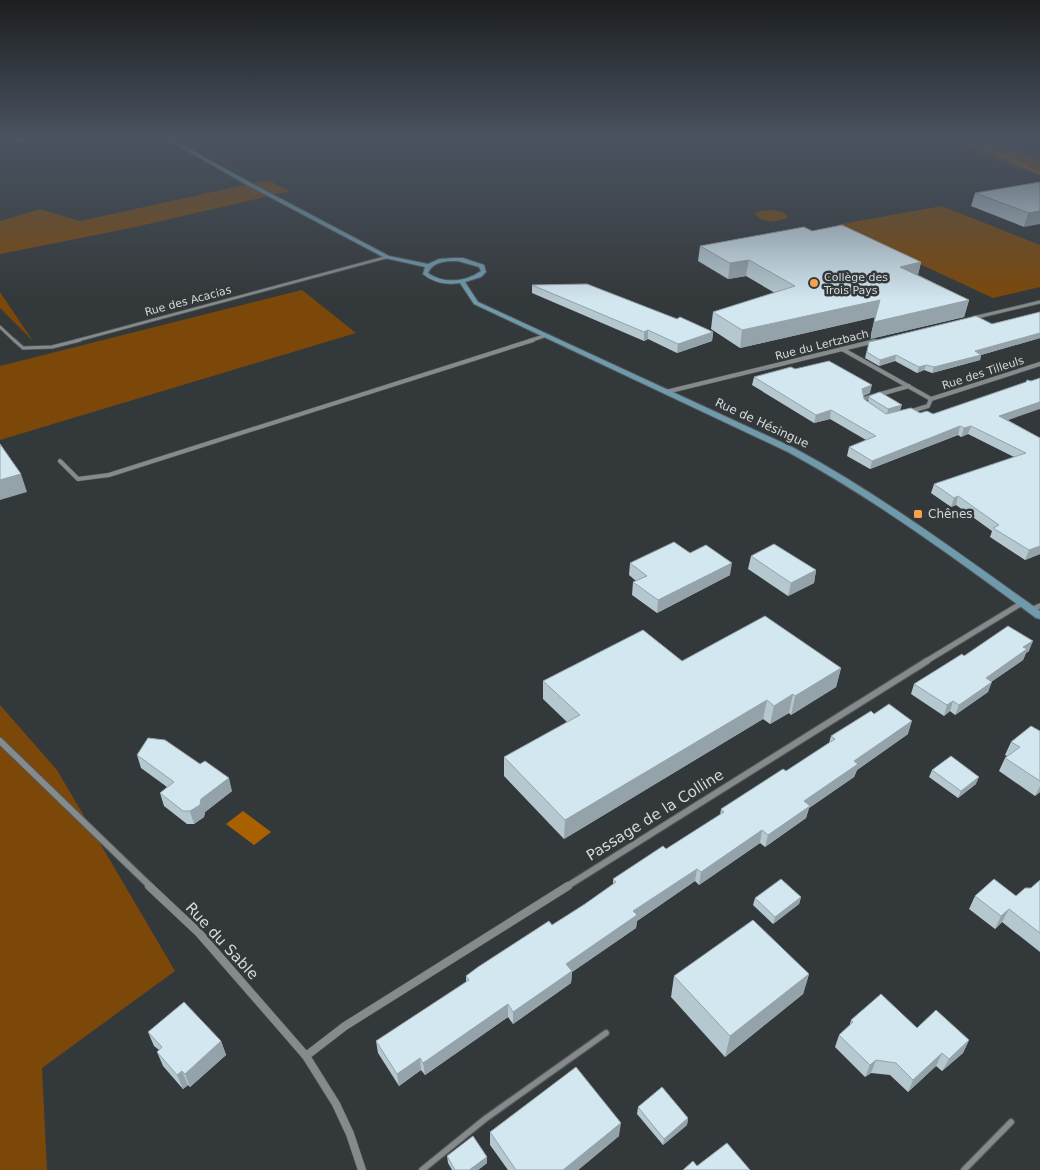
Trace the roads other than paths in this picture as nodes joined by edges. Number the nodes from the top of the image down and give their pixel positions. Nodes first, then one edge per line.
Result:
1 (263, 192) edge
2 (387, 257) junction
3 (428, 266) junction
4 (461, 281) junction
5 (1040, 302) edge
6 (966, 320) edge
7 (0, 327) edge
8 (544, 336) junction
9 (880, 340) edge
10 (842, 349) junction
11 (1040, 364) edge
12 (909, 386) junction
13 (666, 392) junction
14 (931, 398) junction
15 (865, 406) edge
16 (903, 414) edge
17 (60, 461) dead end
18 (1022, 603) junction
19 (1036, 608) edge
20 (1040, 616) edge
21 (0, 740) edge
22 (606, 1033) dead end
23 (306, 1056) junction
24 (1011, 1122) dead end
25 (362, 1170) edge
26 (422, 1170) edge
27 (964, 1170) edge

1 - 2 main road
2 - 3 main road
2 - 7 lane, Rue des Acacias
3 - 4 main road
3 - 4 main road
4 - 8 main road, Rue de Hésingue
5 - 6 street
8 - 13 main road, Rue de Hésingue
8 - 17 street
9 - 10 street, Rue du Lertzbach
10 - 12 street, Rue des Tilleuls
10 - 13 street, Rue du Lertzbach
11 - 14 street, Rue des Tilleuls
12 - 14 street, Rue des Tilleuls
12 - 15 street
13 - 18 main road, Rue de Hésingue
14 - 16 street, Rue des Tilleuls
18 - 19 main road, Rue de Hésingue
18 - 23 street, Passage de la Colline
19 - 20 main road, Rue de Hésingue
21 - 23 street, Rue du Sable
22 - 26 lane
23 - 25 street, Rue du Sable
24 - 27 lane

